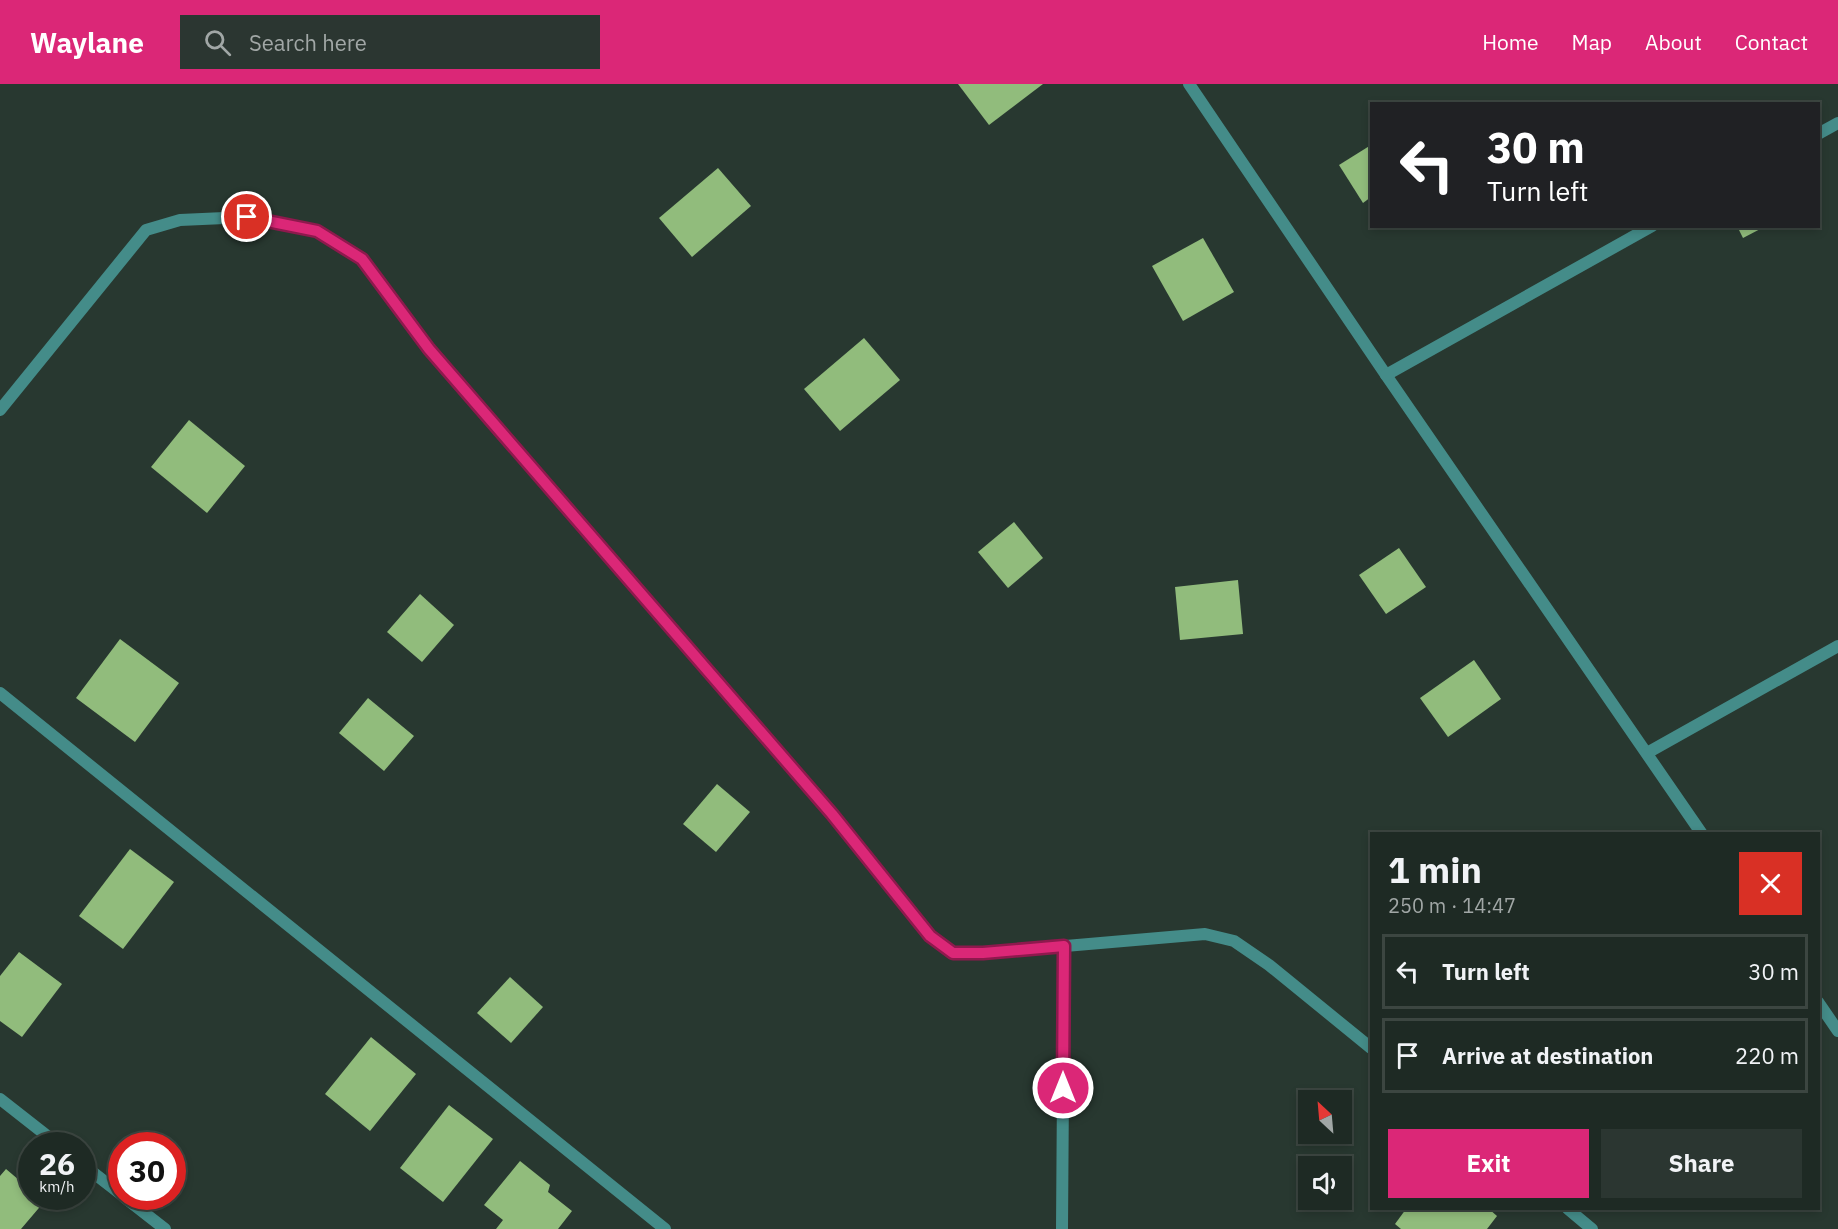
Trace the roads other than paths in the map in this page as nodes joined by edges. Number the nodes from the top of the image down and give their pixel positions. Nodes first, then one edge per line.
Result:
1 (1189, 84) edge
2 (1838, 123) edge
3 (1820, 133) edge
4 (1648, 228) edge
5 (1386, 375) junction
6 (0, 410) edge
7 (1838, 646) edge
8 (0, 693) edge
9 (1647, 753) junction
10 (1701, 832) edge
11 (1064, 946) junction
12 (1820, 1005) edge
13 (1838, 1031) edge
14 (1370, 1047) edge
15 (0, 1099) edge
16 (42, 1132) edge
17 (96, 1175) edge
18 (108, 1184) edge
19 (141, 1210) edge
20 (1569, 1210) edge
21 (165, 1229) edge
22 (665, 1229) edge
23 (1062, 1229) edge
24 (1592, 1229) edge

1 - 5 street
2 - 3 street
4 - 5 street
5 - 9 street
6 - 11 street
7 - 9 street
8 - 22 street
9 - 10 street
11 - 14 street
11 - 23 street
12 - 13 street
15 - 16 street
17 - 18 street
19 - 21 street
20 - 24 street

